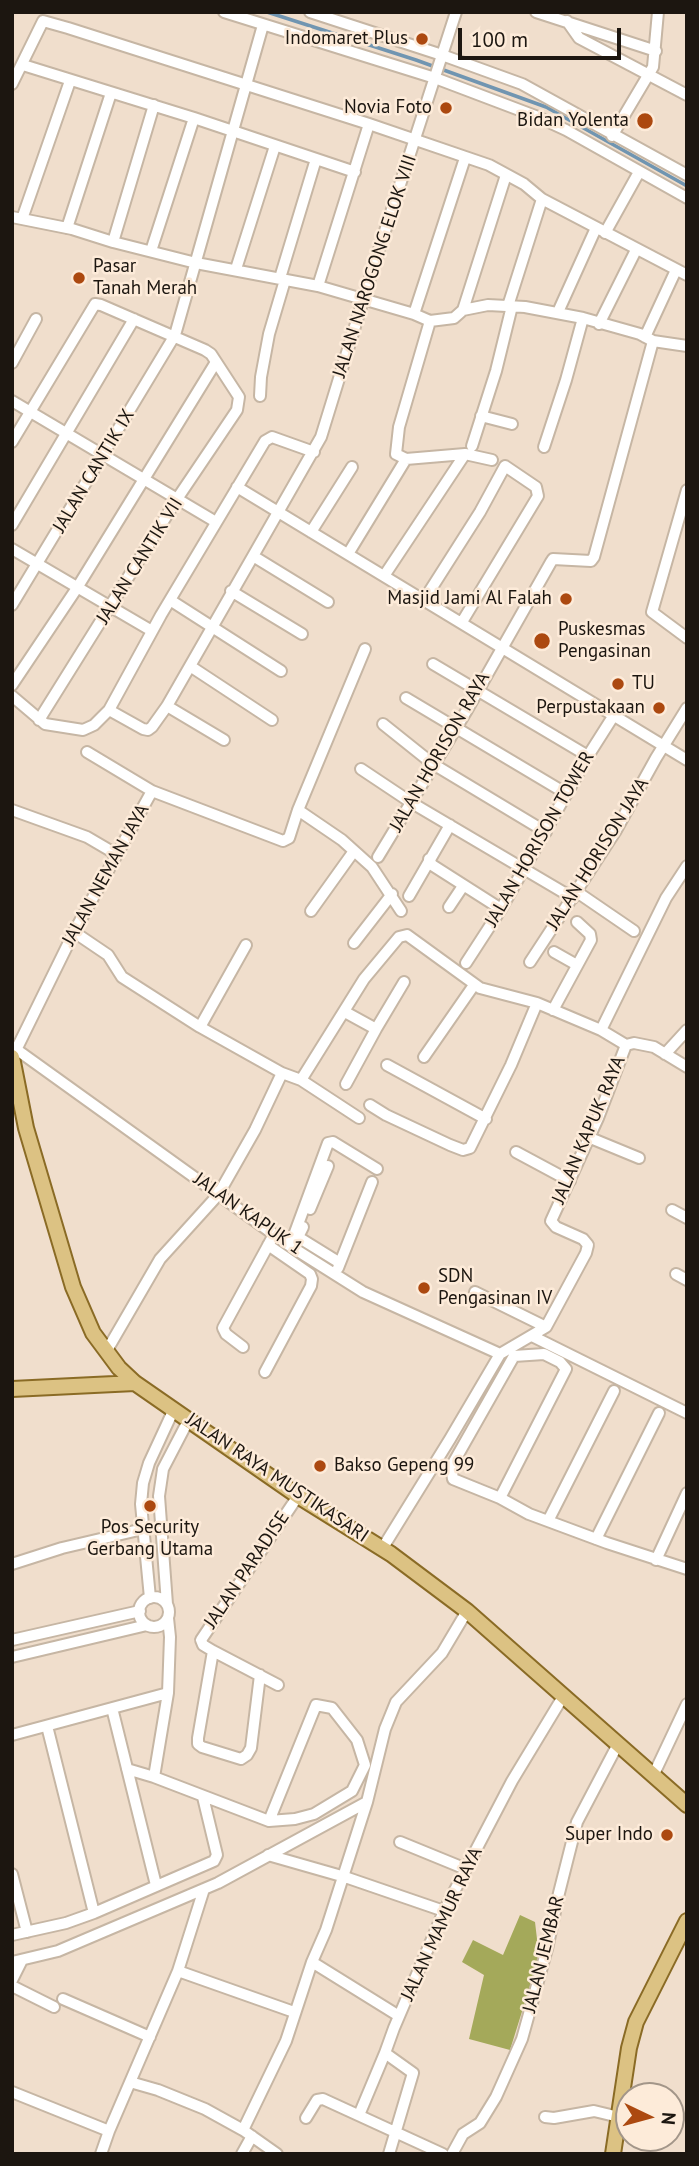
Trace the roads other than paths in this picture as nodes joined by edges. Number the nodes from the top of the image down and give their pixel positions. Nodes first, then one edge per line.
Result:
1 (224, 12) edge
2 (456, 12) edge
3 (536, 12) edge
4 (658, 12) edge
5 (313, 13) edge
6 (45, 17) edge
7 (567, 21) junction
8 (263, 25) junction
9 (656, 51) junction
10 (23, 65) junction
11 (439, 66) junction
12 (649, 74) junction
13 (70, 81) junction
14 (12, 84) edge
15 (246, 86) junction
16 (111, 93) junction
17 (687, 95) edge
18 (154, 105) junction
19 (194, 118) junction
20 (369, 124) junction
21 (233, 130) junction
22 (612, 136) junction
23 (415, 139) junction
24 (275, 146) junction
25 (465, 158) junction
26 (316, 159) junction
27 (355, 172) junction
28 (639, 172) junction
29 (506, 175) junction
30 (687, 175) edge
31 (687, 198) edge
32 (542, 199) junction
33 (17, 218) edge
34 (67, 228) junction
35 (601, 230) junction
36 (113, 242) junction
37 (636, 250) junction
38 (152, 251) junction
39 (196, 263) junction
40 (236, 269) junction
41 (681, 273) edge
42 (283, 279) junction
43 (318, 286) junction
44 (363, 299) junction
45 (510, 306) junction
46 (463, 310) junction
47 (558, 312) junction
48 (414, 314) junction
49 (583, 318) junction
50 (36, 319) dead end
51 (134, 319) junction
52 (430, 321) junction
53 (599, 324) junction
54 (175, 335) junction
55 (649, 339) junction
56 (687, 346) edge
57 (216, 362) junction
58 (12, 363) edge
59 (260, 396) dead end
60 (12, 401) edge
61 (31, 412) junction
62 (481, 416) junction
63 (512, 425) dead end
64 (66, 433) junction
65 (12, 442) edge
66 (544, 447) dead end
67 (468, 450) junction
68 (314, 452) junction
69 (103, 456) junction
70 (406, 459) junction
71 (492, 460) dead end
72 (352, 467) dead end
73 (144, 479) junction
74 (237, 487) junction
75 (687, 489) edge
76 (177, 499) junction
77 (279, 513) junction
78 (216, 522) junction
79 (12, 525) edge
80 (311, 532) junction
81 (12, 549) edge
82 (348, 554) junction
83 (253, 556) junction
84 (37, 565) junction
85 (384, 576) junction
86 (77, 588) junction
87 (231, 592) junction
88 (170, 600) junction
89 (424, 600) junction
90 (328, 602) dead end
91 (12, 605) edge
92 (111, 608) junction
93 (462, 622) junction
94 (213, 628) junction
95 (152, 631) junction
96 (302, 634) dead end
97 (687, 638) edge
98 (502, 648) junction
99 (365, 649) dead end
100 (433, 664) dead end
101 (190, 666) junction
102 (281, 671) dead end
103 (12, 685) edge
104 (478, 690) junction
105 (12, 696) edge
106 (407, 698) dead end
107 (167, 706) junction
108 (687, 708) edge
109 (109, 710) junction
110 (614, 715) junction
111 (39, 720) junction
112 (272, 720) dead end
113 (383, 724) dead end
114 (455, 726) junction
115 (224, 740) dead end
116 (664, 745) junction
117 (87, 752) dead end
118 (588, 757) junction
119 (687, 760) edge
120 (433, 765) junction
121 (362, 769) dead end
122 (152, 791) junction
123 (567, 794) junction
124 (412, 803) junction
125 (12, 810) edge
126 (298, 810) junction
127 (450, 825) junction
128 (546, 832) junction
129 (354, 851) junction
130 (116, 854) junction
131 (378, 858) dead end
132 (429, 859) junction
133 (687, 866) edge
134 (523, 869) junction
135 (463, 886) junction
136 (392, 894) junction
137 (575, 895) junction
138 (409, 896) dead end
139 (449, 907) dead end
140 (501, 908) junction
141 (311, 911) dead end
142 (401, 911) dead end
143 (577, 922) dead end
144 (634, 931) dead end
145 (74, 932) junction
146 (354, 943) dead end
147 (246, 945) dead end
148 (554, 952) dead end
149 (530, 962) dead end
150 (466, 963) dead end
151 (577, 965) junction
152 (404, 982) dead end
153 (474, 985) junction
154 (537, 1003) junction
155 (553, 1010) junction
156 (345, 1012) junction
157 (200, 1027) junction
158 (376, 1029) junction
159 (601, 1030) junction
160 (687, 1031) edge
161 (626, 1045) junction
162 (14, 1050) edge
163 (665, 1054) junction
164 (424, 1057) dead end
165 (387, 1065) dead end
166 (687, 1067) edge
167 (282, 1073) junction
168 (301, 1080) junction
169 (346, 1084) dead end
170 (370, 1105) dead end
171 (359, 1118) dead end
172 (486, 1119) junction
173 (588, 1137) junction
174 (516, 1152) dead end
175 (639, 1158) dead end
176 (328, 1167) dead end
177 (377, 1169) dead end
178 (570, 1181) junction
179 (372, 1182) dead end
180 (218, 1195) junction
181 (672, 1210) dead end
182 (687, 1218) edge
183 (274, 1234) junction
184 (268, 1245) junction
185 (290, 1246) junction
186 (338, 1269) junction
187 (475, 1292) dead end
188 (546, 1327) junction
189 (532, 1336) junction
190 (243, 1347) dead end
191 (106, 1352) junction
192 (500, 1354) junction
193 (265, 1372) dead end
194 (135, 1383) junction
195 (12, 1389) edge
196 (614, 1391) dead end
197 (174, 1409) junction
198 (659, 1413) dead end
199 (687, 1413) edge
200 (189, 1419) junction
201 (162, 1433) junction
202 (176, 1440) junction
203 (687, 1493) edge
204 (159, 1496) junction
205 (298, 1496) junction
206 (142, 1497) junction
207 (500, 1499) junction
208 (548, 1521) junction
209 (143, 1529) junction
210 (596, 1539) junction
211 (382, 1549) junction
212 (656, 1560) junction
213 (12, 1564) edge
214 (687, 1569) edge
215 (150, 1598) junction
216 (167, 1604) junction
217 (140, 1611) junction
218 (467, 1611) junction
219 (168, 1618) junction
220 (147, 1625) junction
221 (12, 1640) edge
222 (213, 1651) junction
223 (12, 1657) edge
224 (260, 1675) junction
225 (278, 1685) dead end
226 (168, 1693) junction
227 (564, 1695) junction
228 (687, 1704) edge
229 (112, 1708) junction
230 (47, 1726) junction
231 (12, 1735) edge
232 (618, 1744) junction
233 (127, 1769) junction
234 (154, 1776) junction
235 (653, 1776) junction
236 (203, 1797) junction
237 (367, 1802) junction
238 (687, 1805) edge
239 (269, 1821) junction
240 (400, 1842) dead end
241 (268, 1855) junction
242 (466, 1869) junction
243 (12, 1874) edge
244 (345, 1877) junction
245 (156, 1885) junction
246 (204, 1889) junction
247 (444, 1911) junction
248 (94, 1913) junction
249 (687, 1921) edge
250 (27, 1933) junction
251 (12, 1936) edge
252 (17, 1961) edge
253 (312, 1962) junction
254 (178, 1971) junction
255 (12, 1980) edge
256 (12, 1986) edge
257 (294, 2012) junction
258 (399, 2016) junction
259 (150, 2037) junction
260 (385, 2053) junction
261 (130, 2082) junction
262 (624, 2082) edge
263 (12, 2092) edge
264 (359, 2115) junction
265 (615, 2116) edge
266 (545, 2117) dead end
267 (306, 2118) dead end
268 (109, 2131) junction
269 (394, 2132) junction
270 (247, 2133) junction
271 (101, 2154) edge
272 (242, 2154) edge
273 (276, 2154) edge
274 (389, 2154) edge
275 (443, 2154) edge
276 (452, 2154) edge

1 - 8 street
2 - 11 street, JALAN NAROGONG ELOK VIII
3 - 7 street
4 - 9 street
5 - 11 street
6 - 10 street
6 - 15 street
7 - 9 street
7 - 12 street
8 - 11 street
8 - 15 street, JALAN CANTIK IX
9 - 12 street
10 - 13 street
10 - 14 street
11 - 22 street
11 - 23 street, JALAN NAROGONG ELOK VIII
11 - 28 street
12 - 17 street
12 - 22 street
13 - 16 street
13 - 33 street
15 - 20 street
15 - 21 street, JALAN CANTIK IX
16 - 18 street
16 - 34 street
18 - 19 street
18 - 36 street
19 - 21 street
19 - 38 street
20 - 23 street
20 - 27 street
21 - 24 street
21 - 39 street, JALAN CANTIK IX
22 - 30 street
23 - 25 street
23 - 44 street, JALAN NAROGONG ELOK VIII
24 - 26 street
24 - 40 street
25 - 29 street
25 - 48 street
26 - 27 street
26 - 42 street
27 - 43 street
28 - 31 street
28 - 35 street
29 - 32 street
29 - 46 street
32 - 35 street
32 - 45 street
33 - 34 street
34 - 36 street
35 - 37 street
35 - 47 street
36 - 38 street
37 - 41 street
37 - 53 street
38 - 39 street
39 - 40 street
39 - 54 street, JALAN CANTIK IX
40 - 42 street
41 - 55 street
42 - 43 street
42 - 59 street
43 - 44 street
44 - 48 street
44 - 68 street, JALAN NAROGONG ELOK VIII
45 - 46 street
45 - 47 street
45 - 62 street
46 - 52 street
47 - 49 street
48 - 52 street
49 - 53 street
49 - 66 street
50 - 58 street
51 - 54 street
51 - 61 street
51 - 64 street
52 - 70 street
53 - 55 street
54 - 57 street
54 - 69 street, JALAN CANTIK IX
55 - 56 street
55 - 98 street, JALAN HORISON RAYA
57 - 73 street
57 - 76 street, JALAN CANTIK VII
60 - 61 street
61 - 64 street
61 - 65 street
62 - 63 street
62 - 67 street
64 - 69 street
64 - 79 street
67 - 70 street
67 - 71 street
67 - 85 street
68 - 74 street
68 - 77 street, JALAN NAROGONG ELOK VIII
69 - 73 street
69 - 84 street, JALAN CANTIK IX
70 - 82 street
72 - 80 street
73 - 76 street
73 - 86 street
74 - 77 street
74 - 78 street
75 - 97 street
76 - 78 street
76 - 92 street, JALAN CANTIK VII
77 - 80 street
77 - 83 street, JALAN NAROGONG ELOK VIII
78 - 88 street
80 - 82 street
81 - 84 street
82 - 85 street
83 - 87 street, JALAN NAROGONG ELOK VIII
83 - 90 street
84 - 86 street
84 - 91 street, JALAN CANTIK IX
85 - 89 street
86 - 92 street
86 - 103 street
87 - 94 street, JALAN NAROGONG ELOK VIII
87 - 96 street
88 - 94 street
88 - 95 street
89 - 93 street
89 - 93 street
92 - 95 street
92 - 111 street, JALAN CANTIK VII
93 - 98 street
94 - 101 street, JALAN NAROGONG ELOK VIII
94 - 102 street
95 - 109 street
98 - 104 street, JALAN HORISON RAYA
98 - 110 street
99 - 126 street, JALAN NEMAN JAYA
100 - 104 street
101 - 107 street, JALAN NAROGONG ELOK VIII
101 - 112 street
104 - 114 street, JALAN HORISON RAYA
104 - 118 street
105 - 111 street
106 - 114 street
107 - 109 street, JALAN NAROGONG ELOK VIII
107 - 115 street
108 - 116 street, JALAN HORISON JAYA
109 - 111 street
110 - 116 street
110 - 118 street, JALAN HORISON TOWER
113 - 120 street
114 - 120 street, JALAN HORISON RAYA
114 - 123 street
116 - 119 street
116 - 137 street, JALAN HORISON JAYA
117 - 122 street
118 - 123 street, JALAN HORISON TOWER
120 - 124 street, JALAN HORISON RAYA
120 - 128 street
121 - 124 street
122 - 126 street, JALAN NEMAN JAYA
122 - 130 street, JALAN NEMAN JAYA
123 - 128 street, JALAN HORISON TOWER
124 - 127 street
124 - 131 street, JALAN HORISON RAYA
125 - 130 street
126 - 129 street
127 - 132 street
127 - 134 street
128 - 134 street, JALAN HORISON TOWER
129 - 136 street
129 - 141 street
130 - 145 street, JALAN NEMAN JAYA
132 - 135 street
132 - 138 street
133 - 159 street, JALAN KAPUK RAYA
134 - 137 street
134 - 140 street, JALAN HORISON TOWER
135 - 139 street
135 - 140 street
136 - 142 street
136 - 146 street
137 - 144 street
137 - 149 street, JALAN HORISON JAYA
140 - 150 street, JALAN HORISON TOWER
143 - 151 street
145 - 157 street
145 - 162 street, JALAN NEMAN JAYA
147 - 157 street
148 - 151 street
151 - 155 street
152 - 158 street
153 - 154 street
153 - 156 street
153 - 164 street
154 - 155 street
154 - 172 street
155 - 159 street
156 - 158 street
156 - 168 street
157 - 167 street
158 - 169 street
159 - 161 street, JALAN KAPUK RAYA
160 - 163 street
161 - 163 street
161 - 173 street, JALAN KAPUK RAYA
162 - 180 street, JALAN KAPUK 1
162 - 191 main road, JALAN RAYA MUSTIKASARI
163 - 166 street
165 - 172 street
167 - 168 street
167 - 180 street
168 - 171 street
170 - 172 street
173 - 175 street
173 - 178 street, JALAN KAPUK RAYA
174 - 178 street
176 - 186 street
177 - 185 street
178 - 188 street, JALAN KAPUK RAYA
179 - 186 street
180 - 183 street, JALAN KAPUK 1
180 - 191 street
181 - 182 street
183 - 184 street
183 - 185 street, JALAN KAPUK 1
184 - 190 street
184 - 193 street
185 - 186 street, JALAN KAPUK 1
186 - 192 street, JALAN KAPUK 1
187 - 188 street
188 - 189 street, JALAN KAPUK RAYA
189 - 192 street, JALAN KAPUK RAYA
189 - 199 street
191 - 194 main road, JALAN RAYA MUSTIKASARI
192 - 211 street
194 - 195 main road
194 - 197 main road, JALAN RAYA MUSTIKASARI
196 - 208 street
197 - 200 main road, JALAN RAYA MUSTIKASARI
197 - 201 street
198 - 210 street
200 - 202 street
200 - 205 main road, JALAN RAYA MUSTIKASARI
201 - 202 street
201 - 206 street
202 - 204 street
203 - 212 street
204 - 206 street
204 - 216 street
205 - 211 main road, JALAN RAYA MUSTIKASARI
205 - 222 street, JALAN PARADISE
206 - 209 street
207 - 207 street
207 - 208 street
208 - 210 street
209 - 213 street
209 - 215 street
210 - 212 street
211 - 218 main road, JALAN RAYA MUSTIKASARI
212 - 214 street
215 - 216 street
215 - 217 street
216 - 219 street
217 - 220 street
217 - 221 street
218 - 227 main road, JALAN RAYA MUSTIKASARI
218 - 237 street
219 - 220 street
219 - 226 street
220 - 223 street
222 - 224 street, JALAN PARADISE
222 - 224 street
224 - 225 street, JALAN PARADISE
226 - 229 street
226 - 234 street
227 - 232 main road, JALAN RAYA MUSTIKASARI
227 - 242 street, JALAN MAMUR RAYA
228 - 235 street
229 - 230 street
229 - 233 street
230 - 231 street
230 - 248 street
232 - 235 main road, JALAN RAYA MUSTIKASARI
232 - 276 street, JALAN JEMBAR
233 - 234 street
233 - 245 street
234 - 236 street
235 - 238 main road, JALAN RAYA MUSTIKASARI
236 - 239 street
236 - 245 street
237 - 241 street
237 - 244 street
239 - 239 street
240 - 242 street
241 - 244 street
241 - 246 street
242 - 247 street, JALAN MAMUR RAYA
243 - 250 street
244 - 247 street
244 - 253 street
245 - 248 street
246 - 252 street
246 - 254 street
247 - 258 street, JALAN MAMUR RAYA
248 - 250 street
249 - 262 main road
250 - 251 street
252 - 255 street
253 - 257 street
253 - 258 street
254 - 257 street
254 - 259 street
256 - 259 street
257 - 270 street
258 - 260 street, JALAN MAMUR RAYA
259 - 261 street
260 - 264 street, JALAN MAMUR RAYA
260 - 269 street
261 - 268 street
261 - 270 street
263 - 268 street
264 - 267 street
264 - 269 street
265 - 266 street
268 - 271 street
269 - 274 street
269 - 275 street
270 - 272 street
270 - 273 street

